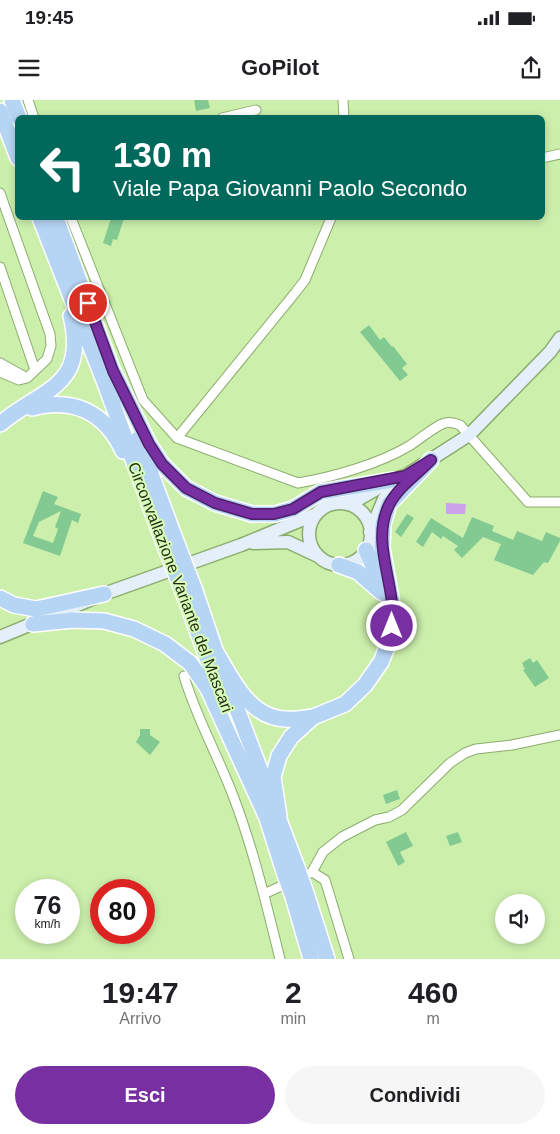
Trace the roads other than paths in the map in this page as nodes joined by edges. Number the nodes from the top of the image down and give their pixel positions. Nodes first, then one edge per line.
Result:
1 (12, 100) edge
2 (28, 100) edge
3 (343, 100) edge
4 (256, 110) dead end
5 (0, 111) edge
6 (18, 115) edge
7 (33, 115) edge
8 (235, 115) edge
9 (344, 115) edge
10 (0, 146) edge
11 (15, 150) edge
12 (560, 154) edge
13 (545, 157) edge
14 (15, 165) edge
15 (0, 193) edge
16 (47, 220) edge
17 (72, 220) edge
18 (330, 220) edge
19 (0, 267) edge
20 (560, 338) edge
21 (0, 363) edge
22 (36, 370) junction
23 (113, 371) junction
24 (0, 372) edge
25 (27, 378) junction
26 (5, 420) edge
27 (468, 435) junction
28 (177, 438) junction
29 (431, 460) junction
30 (399, 478) junction
31 (560, 502) edge
32 (344, 503) junction
33 (316, 514) junction
34 (370, 532) junction
35 (169, 538) junction
36 (241, 545) junction
37 (366, 550) junction
38 (321, 558) junction
39 (339, 565) junction
40 (188, 590) junction
41 (104, 594) junction
42 (386, 597) junction
43 (0, 598) edge
44 (33, 624) junction
45 (0, 637) edge
46 (391, 637) junction
47 (216, 652) junction
48 (184, 676) dead end
49 (313, 717) junction
50 (560, 735) edge
51 (273, 817) junction
52 (298, 872) junction
53 (264, 894) junction
54 (299, 895) junction
55 (280, 959) edge
56 (311, 959) edge
57 (327, 959) edge
58 (349, 959) edge

1 - 6 highway
2 - 7 street
3 - 9 street
4 - 8 street
5 - 11 highway
10 - 14 highway
12 - 13 street
15 - 22 street
16 - 23 highway, Circonvallazione Variante del Mascari
16 - 26 highway
16 - 35 highway, Circonvallazione Variante del Mascari
17 - 28 street
18 - 28 street
19 - 22 street
20 - 27 main road
21 - 25 street
22 - 25 street
23 - 30 highway
23 - 35 highway, Circonvallazione Variante del Mascari
24 - 25 street
26 - 35 highway
27 - 28 street
27 - 29 main road
27 - 31 street
29 - 30 main road
29 - 46 highway
30 - 32 main road
30 - 34 main road
32 - 33 main road
32 - 34 main road
33 - 36 main road
33 - 38 main road
34 - 37 main road
35 - 40 highway, Circonvallazione Variante del Mascari, bridge
36 - 38 main road
36 - 41 main road
37 - 39 main road
37 - 42 highway
38 - 39 main road
39 - 42 highway
40 - 47 highway, Circonvallazione Variante del Mascari
40 - 51 highway, Circonvallazione Variante del Mascari
41 - 43 highway
41 - 44 main road
42 - 46 highway
44 - 45 main road
44 - 51 highway
46 - 49 highway
47 - 49 highway
47 - 51 highway, Circonvallazione Variante del Mascari
48 - 53 street
49 - 51 highway
50 - 52 street
51 - 52 highway, Circonvallazione Variante del Mascari
52 - 53 street
52 - 54 highway, Circonvallazione Variante del Mascari, bridge
52 - 58 street
53 - 55 street
54 - 56 highway, Circonvallazione Variante del Mascari
54 - 57 highway, Circonvallazione Variante del Mascari

